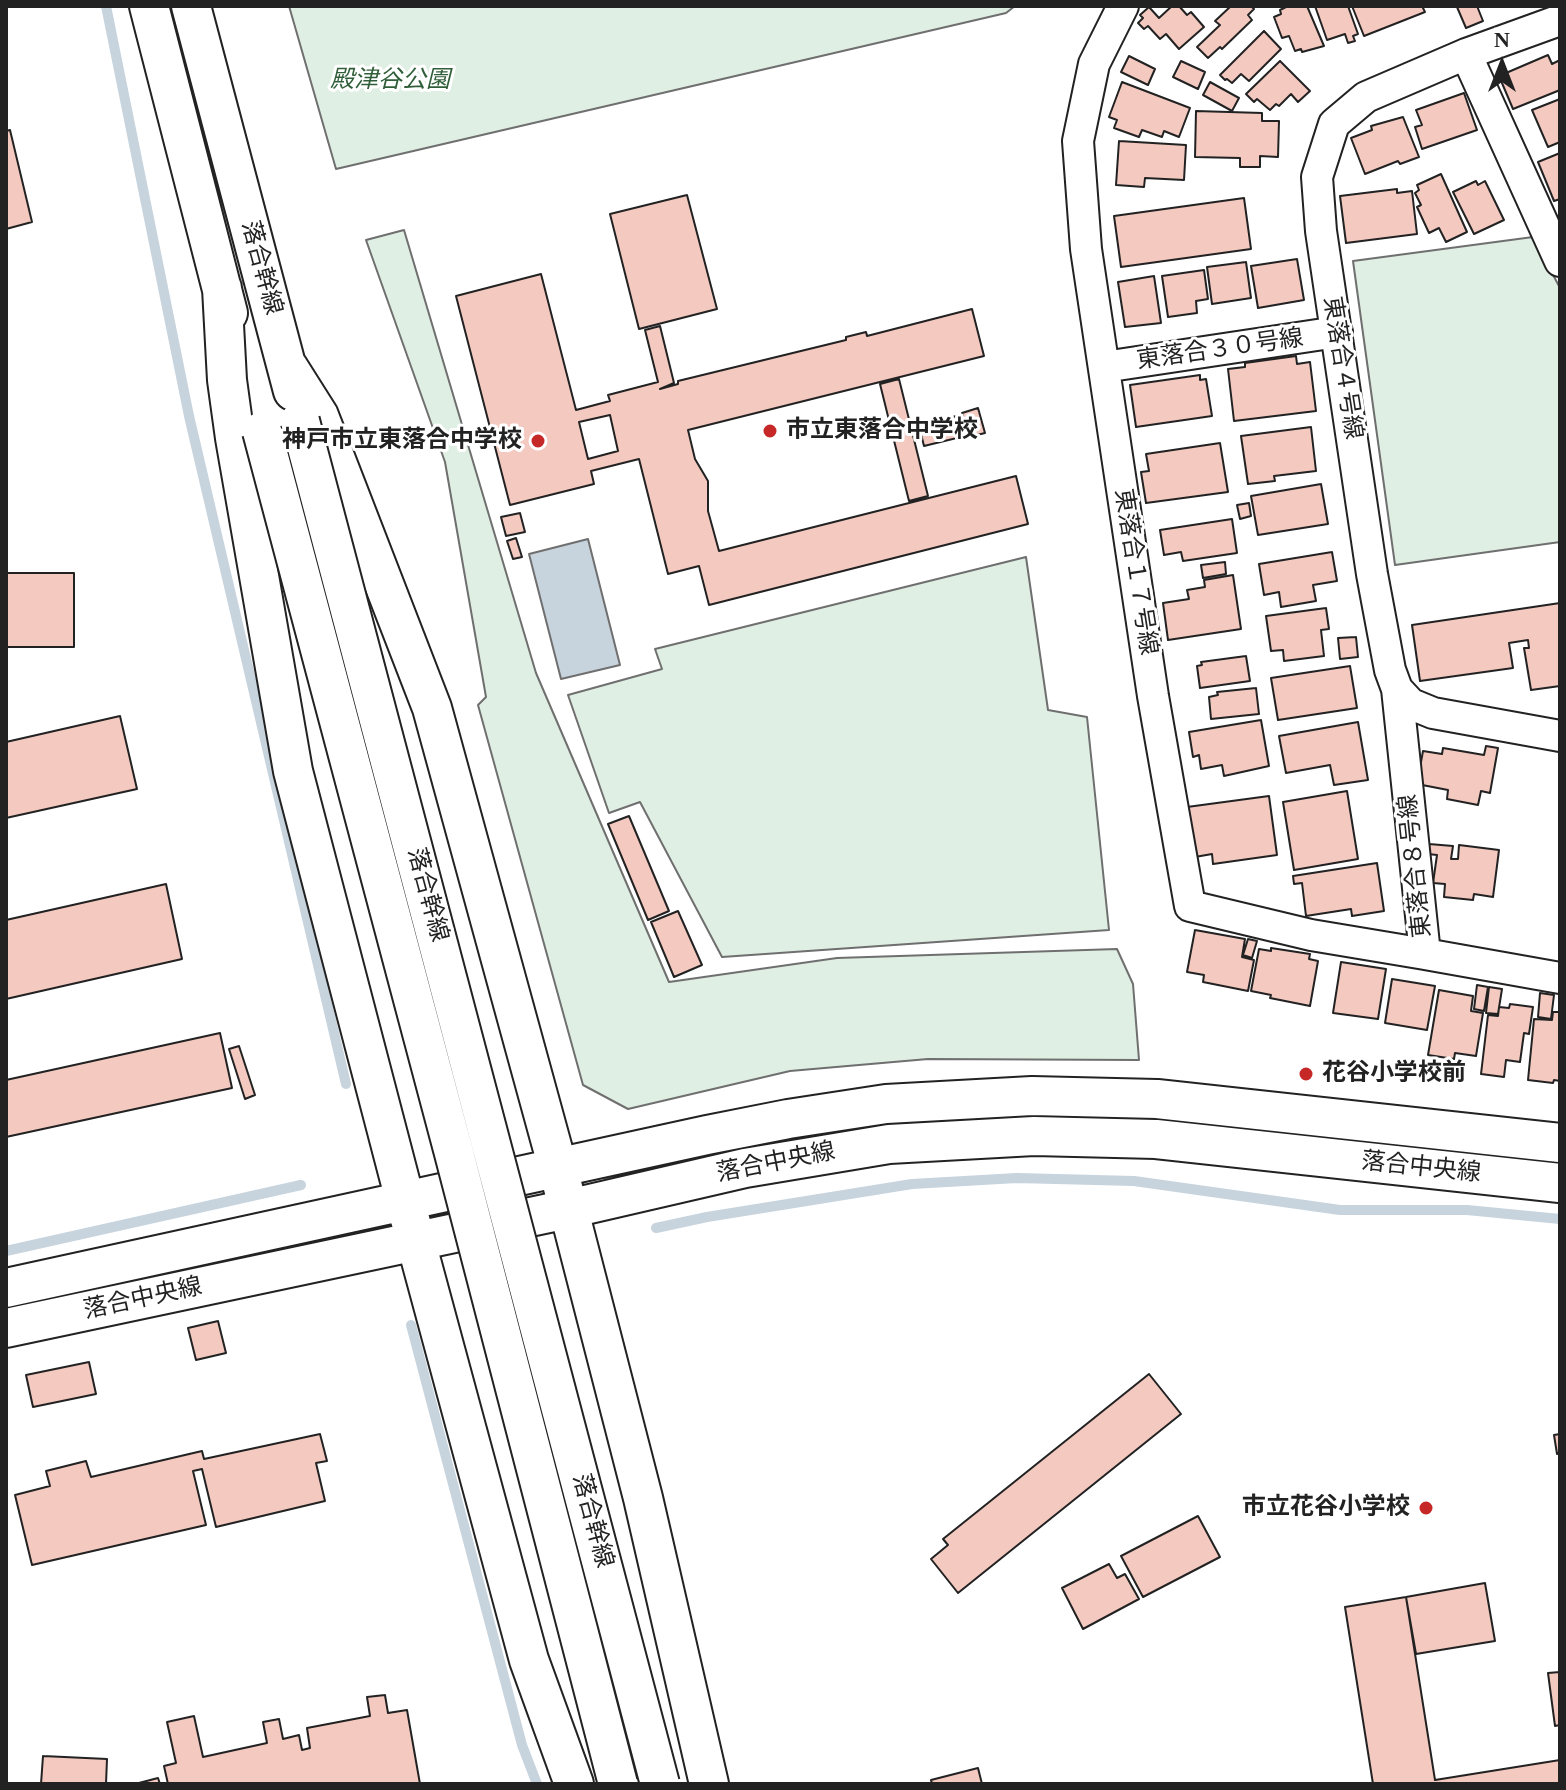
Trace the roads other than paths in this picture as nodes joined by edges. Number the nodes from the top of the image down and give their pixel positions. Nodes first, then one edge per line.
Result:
1 (149, 6) edge
2 (191, 6) edge
3 (1123, 6) edge
4 (1560, 20) edge
5 (1466, 54) junction
6 (1560, 261) edge
7 (222, 288) junction
8 (1337, 332) junction
9 (288, 367) junction
10 (1104, 367) junction
11 (1397, 689) junction
12 (1560, 736) edge
13 (1425, 954) junction
14 (1560, 978) edge
15 (1560, 1143) edge
16 (558, 1168) junction
17 (1560, 1183) edge
18 (405, 1201) junction
19 (568, 1209) junction
20 (416, 1242) junction
21 (6, 1288) edge
22 (6, 1328) edge
23 (574, 1784) edge
24 (618, 1784) edge
25 (660, 1784) edge
26 (709, 1784) edge

1 - 7 street, 落合幹線
2 - 9 street, 落合幹線
3 - 10 street, 東落合１７号線
4 - 5 street, 東落合４号線
5 - 6 street
5 - 8 street, 東落合４号線
7 - 18 street
7 - 24 street, 落合幹線, bridge
8 - 10 street, 東落合３０号線
8 - 11 street, 東落合４号線
9 - 16 street
9 - 25 street, 落合幹線, bridge
10 - 13 street, 東落合１７号線
11 - 12 street
11 - 13 street, 東落合８号線
13 - 14 street, 東落合８号線
15 - 16 street, 落合中央線
16 - 18 street, 落合中央線
16 - 19 street
17 - 19 street, 落合中央線
18 - 20 street
18 - 21 street, 落合中央線
19 - 20 street, 落合中央線
19 - 26 street
20 - 22 street, 落合中央線
20 - 23 street

